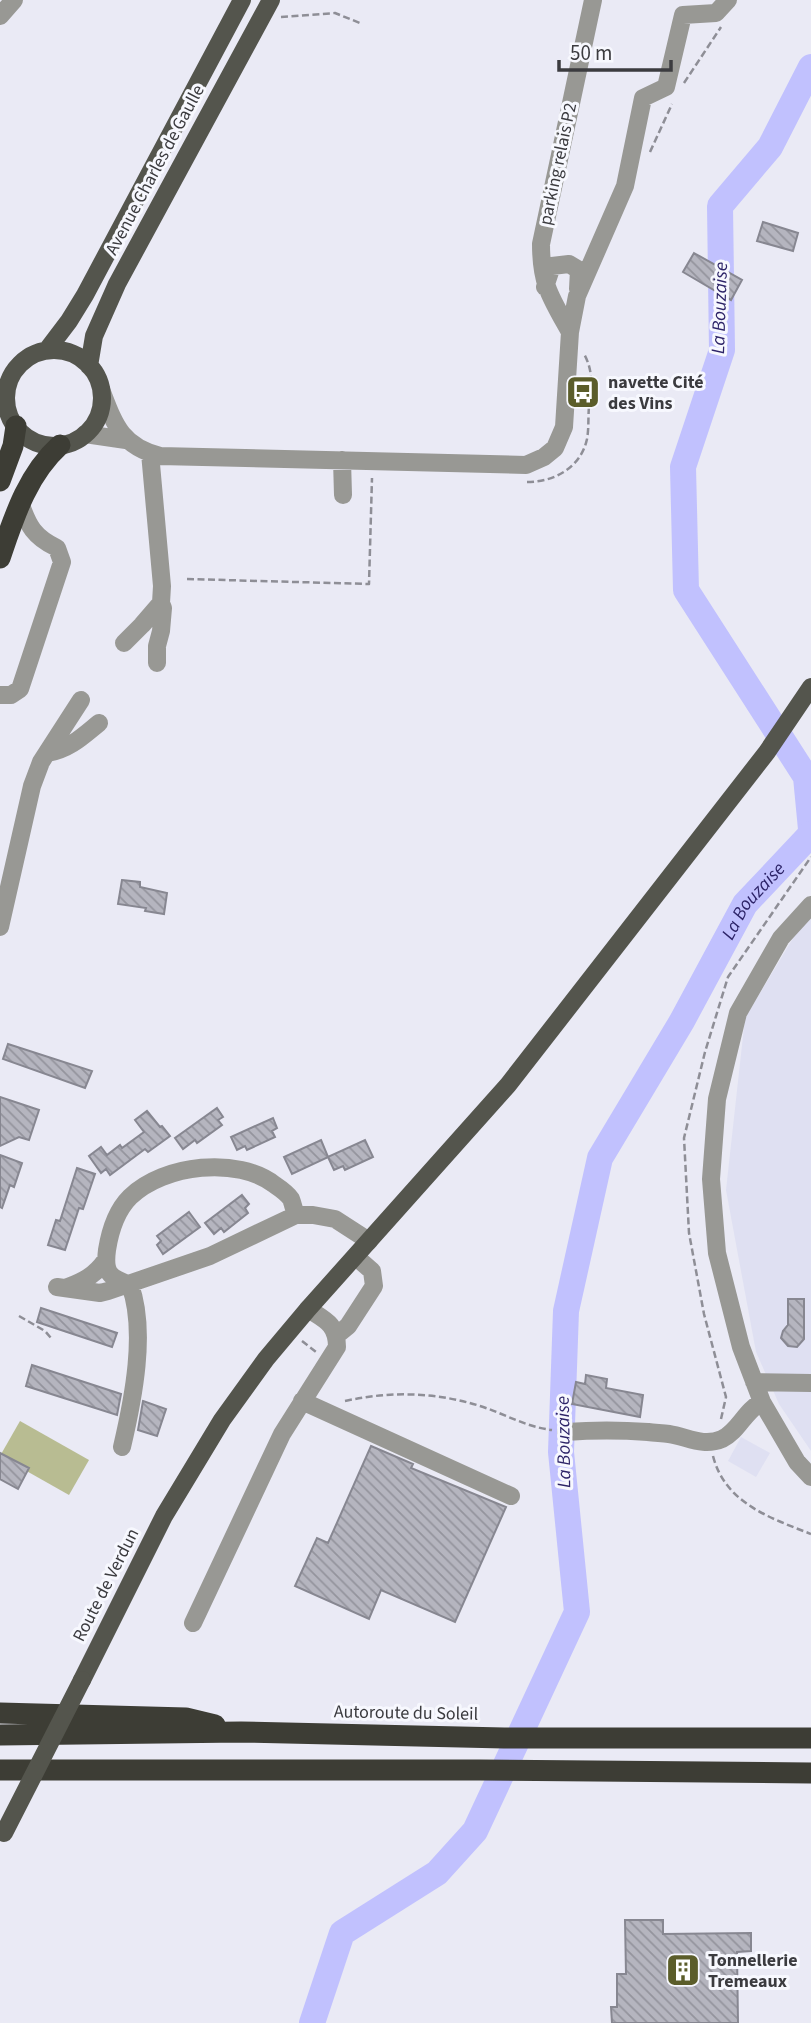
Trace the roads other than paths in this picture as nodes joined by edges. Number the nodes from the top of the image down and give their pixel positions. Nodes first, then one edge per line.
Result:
1 (15, 0) edge
2 (243, 0) edge
3 (593, 0) edge
4 (268, 5) edge
5 (728, 9) edge
6 (0, 16) edge
7 (545, 287) junction
8 (577, 296) junction
9 (575, 339) junction
10 (47, 351) junction
11 (89, 366) junction
12 (102, 392) junction
13 (16, 426) junction
14 (85, 435) junction
15 (126, 440) junction
16 (61, 445) junction
17 (150, 453) junction
18 (0, 481) edge
19 (20, 502) junction
20 (0, 558) edge
21 (161, 603) junction
22 (124, 643) dead end
23 (157, 663) dead end
24 (811, 687) edge
25 (0, 695) edge
26 (80, 700) dead end
27 (99, 723) dead end
28 (48, 753) junction
29 (811, 905) edge
30 (0, 927) edge
31 (296, 1215) junction
32 (369, 1241) junction
33 (356, 1257) junction
34 (105, 1261) junction
35 (130, 1284) junction
36 (308, 1309) junction
37 (337, 1335) junction
38 (754, 1382) junction
39 (811, 1383) edge
40 (302, 1401) junction
41 (762, 1402) junction
42 (566, 1432) dead end
43 (122, 1447) dead end
44 (811, 1477) edge
45 (511, 1496) dead end
46 (194, 1623) dead end
47 (0, 1713) edge
48 (241, 1732) junction
49 (0, 1735) edge
50 (811, 1738) edge
51 (0, 1770) edge
52 (811, 1773) edge
53 (2, 1837) edge

1 - 6 street
2 - 10 main road, Avenue Charles de Gaulle
3 - 7 street, parking relais P2
4 - 11 main road, Avenue Charles de Gaulle
5 - 8 street
7 - 8 street
7 - 9 street, parking relais P2
8 - 9 street
9 - 17 street
10 - 11 main road
10 - 13 main road
11 - 12 main road
12 - 14 main road
12 - 15 street
13 - 16 main road
13 - 18 highway
14 - 15 street
14 - 16 main road
15 - 17 street
16 - 19 highway
17 - 21 street
19 - 20 highway
19 - 25 street
21 - 22 street
21 - 23 street
24 - 32 main road, Route de Verdun
26 - 28 street
27 - 28 street
28 - 30 street
29 - 38 street
31 - 32 street
31 - 34 street
31 - 35 street
32 - 33 main road, Route de Verdun
33 - 36 main road, Route de Verdun
33 - 37 street
34 - 35 street
34 - 35 street
35 - 43 street
36 - 37 street
36 - 53 main road, Route de Verdun, bridge
37 - 40 street
38 - 39 street
38 - 41 street
40 - 45 street
40 - 46 street
41 - 42 street
41 - 44 street
47 - 48 highway
48 - 49 highway, Autoroute du Soleil
48 - 50 highway, Autoroute du Soleil
51 - 52 highway

